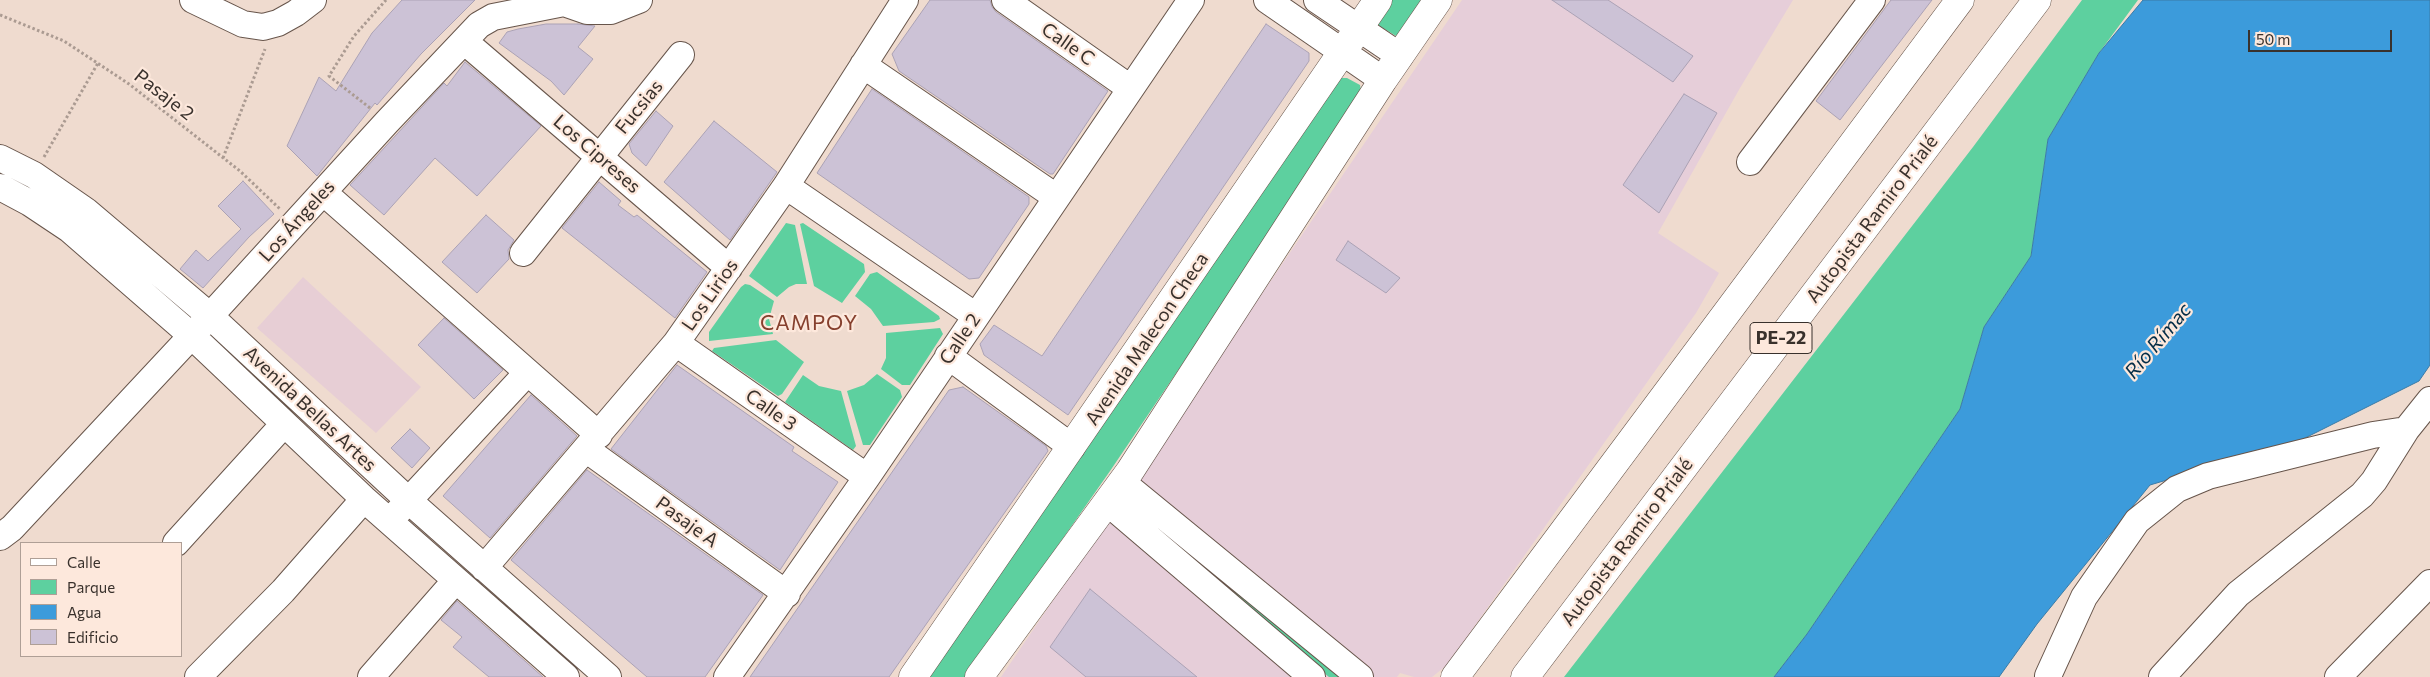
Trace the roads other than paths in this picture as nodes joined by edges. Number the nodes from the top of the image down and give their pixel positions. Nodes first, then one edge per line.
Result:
1 (193, 0) edge
2 (313, 0) edge
3 (639, 0) edge
4 (905, 0) edge
5 (1005, 0) edge
6 (1192, 0) edge
7 (1267, 0) edge
8 (1317, 0) edge
9 (1378, 0) edge
10 (1438, 0) edge
11 (1872, 0) edge
12 (1960, 0) edge
13 (2037, 0) edge
14 (561, 2) edge
15 (1359, 29) junction
16 (464, 41) junction
17 (1342, 52) junction
18 (681, 55) dead end
19 (1400, 56) junction
20 (863, 65) junction
21 (1383, 80) junction
22 (1130, 88) junction
23 (600, 156) junction
24 (0, 158) edge
25 (1750, 162) dead end
26 (786, 186) junction
27 (0, 187) edge
28 (323, 192) junction
29 (1056, 197) junction
30 (523, 253) dead end
31 (729, 268) junction
32 (210, 316) junction
33 (976, 316) junction
34 (192, 336) junction
35 (676, 343) junction
36 (948, 356) junction
37 (528, 373) junction
38 (2430, 400) edge
39 (284, 424) junction
40 (2406, 430) junction
41 (593, 442) junction
42 (1072, 447) junction
43 (867, 477) junction
44 (1114, 492) junction
45 (364, 499) junction
46 (408, 500) junction
47 (390, 521) junction
48 (0, 537) edge
49 (177, 542) edge
50 (484, 568) junction
51 (456, 580) junction
52 (2430, 583) edge
53 (787, 594) junction
54 (384, 673) edge
55 (2048, 676) edge
56 (198, 677) edge
57 (566, 677) edge
58 (608, 677) edge
59 (727, 677) edge
60 (913, 677) edge
61 (979, 677) edge
62 (1312, 677) edge
63 (1360, 677) edge
64 (1455, 677) edge
65 (1525, 677) edge
66 (2162, 677) edge
67 (2338, 677) edge

1 - 2 street
3 - 14 street, Los Ángeles
4 - 20 street, Los Lirios
5 - 22 street, Calle C
6 - 22 street, Calle 2
7 - 17 street
8 - 15 street
9 - 15 main road, Avenida Malecon Checa
10 - 19 main road
11 - 25 street
12 - 64 main road, PE-22
13 - 65 main road, Autopista Ramiro Prialé / PE-22
14 - 16 street, Los Ángeles
15 - 17 main road, Avenida Malecon Checa
15 - 19 street
16 - 23 street, Los Cipreses
16 - 28 street, Los Ángeles
17 - 21 street
17 - 42 main road, Avenida Malecon Checa
18 - 23 street, Fucsias
19 - 21 main road
20 - 26 street, Los Lirios
20 - 29 street
21 - 44 main road
22 - 29 street, Calle 2
23 - 30 street, Fucsias
23 - 31 street, Los Cipreses
24 - 32 street, Avenida Bellas Artes
26 - 31 street, Los Lirios
26 - 33 street
27 - 34 street, Avenida Bellas Artes
28 - 32 street, Los Ángeles
28 - 37 street, Pasaje A
29 - 33 street, Calle 2
31 - 35 street, Los Lirios
32 - 34 street, Los Ángeles
32 - 46 street, Avenida Bellas Artes
33 - 36 street, Calle 2
34 - 39 street, Avenida Bellas Artes
34 - 48 street, Los Ángeles
35 - 41 street, Los Lirios
35 - 43 street, Calle 3
36 - 42 street
36 - 43 street, Calle 2
37 - 41 street, Pasaje A
37 - 46 street
38 - 40 street
39 - 45 street, Avenida Bellas Artes
39 - 49 street
40 - 55 street
40 - 66 street
41 - 50 street, Los Lirios
41 - 53 street, Pasaje A
42 - 60 main road, Avenida Malecon Checa
43 - 53 street, Calle 2
44 - 61 main road
44 - 62 street
44 - 63 street
45 - 47 street, Avenida Bellas Artes
45 - 56 street
46 - 47 street
46 - 50 street, Avenida Bellas Artes
47 - 51 street, Avenida Bellas Artes
50 - 58 street, Avenida Bellas Artes
51 - 54 street
51 - 57 street, Avenida Bellas Artes
52 - 67 street
53 - 59 street, Calle 2

